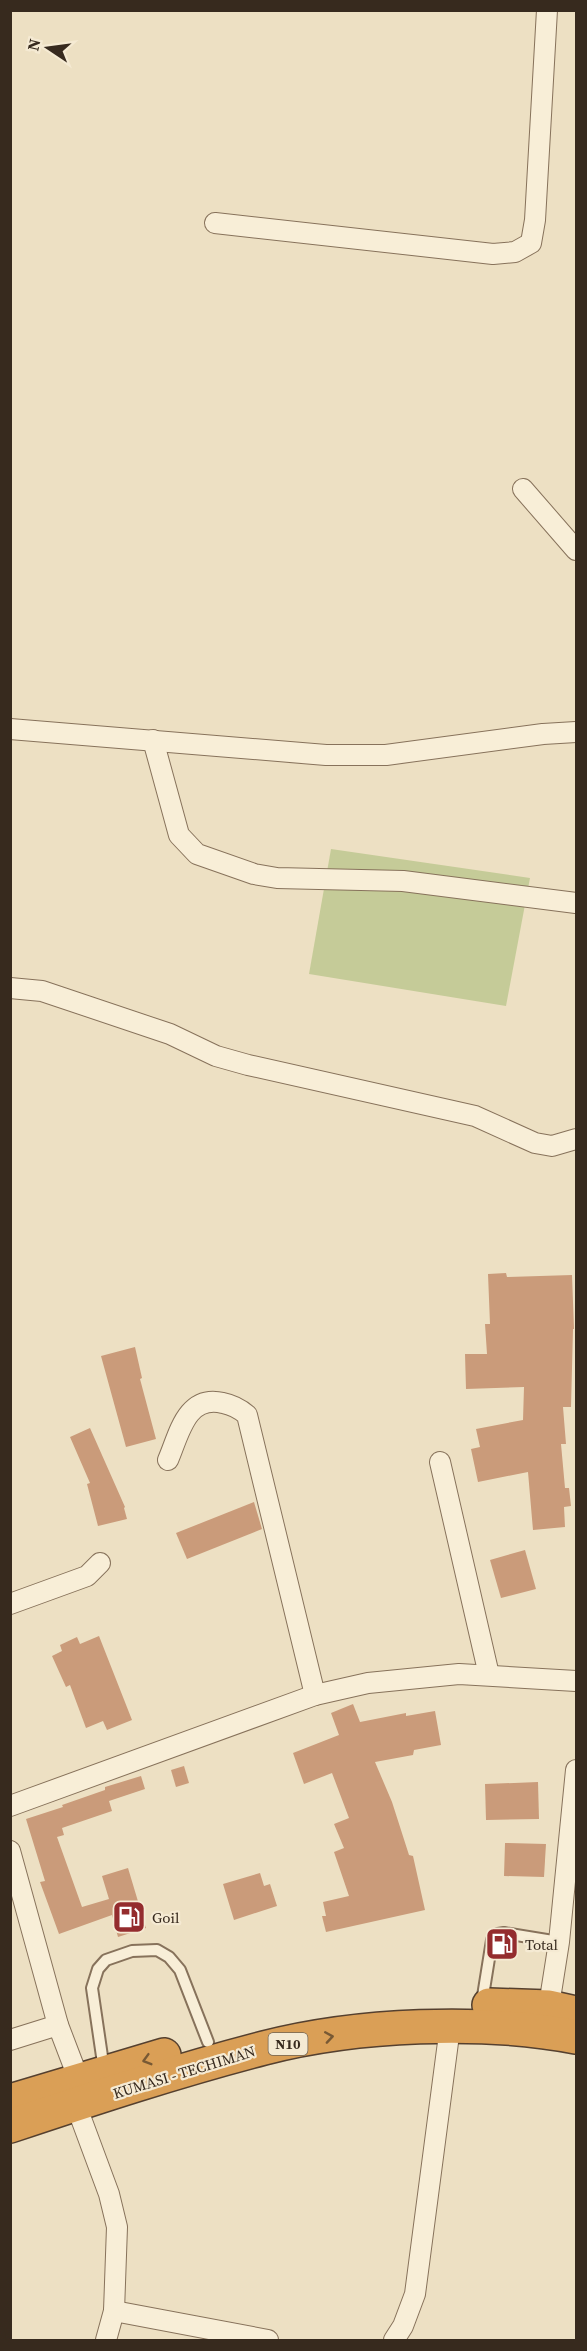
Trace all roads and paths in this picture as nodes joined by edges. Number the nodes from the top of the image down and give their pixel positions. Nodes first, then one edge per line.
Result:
1 (547, 10) edge
2 (215, 223) dead end
3 (523, 489) dead end
4 (576, 550) edge
5 (10, 729) edge
6 (576, 732) edge
7 (153, 740) junction
8 (576, 903) edge
9 (10, 988) edge
10 (576, 1139) edge
11 (168, 1460) dead end
12 (440, 1462) dead end
13 (100, 1563) dead end
14 (10, 1604) edge
15 (489, 1675) junction
16 (576, 1681) edge
17 (315, 1695) junction
18 (576, 1770) edge
19 (10, 1806) edge
20 (10, 1851) edge
21 (559, 1942) junction
22 (482, 2005) junction
23 (556, 2017) edge
24 (58, 2025) junction
25 (450, 2027) junction
26 (576, 2037) edge
27 (10, 2040) edge
28 (208, 2042) junction
29 (86, 2086) junction
30 (10, 2101) edge
31 (10, 2126) edge
32 (114, 2311) junction
33 (106, 2340) edge
34 (268, 2340) edge
35 (394, 2340) edge

1 - 2 street
3 - 4 street
5 - 7 street
6 - 7 street
7 - 8 street
9 - 10 street
11 - 17 street
12 - 15 street
13 - 14 street
15 - 16 street
15 - 17 street
17 - 19 street
18 - 21 street
20 - 24 street
21 - 22 lane
21 - 23 street
22 - 23 highway, N10
22 - 28 highway, N10
23 - 25 highway, KUMASI - TECHIMAN / N10
23 - 26 highway, KUMASI - TECHIMAN / N10
24 - 27 street
24 - 29 street
29 -> 25 highway, KUMASI - TECHIMAN / N10
25 - 35 street
28 -> 29 highway, N10
28 - 29 lane
29 - 30 highway, N10
29 - 31 highway, KUMASI - TECHIMAN / N10
29 - 32 street
32 - 33 street
32 - 34 street

